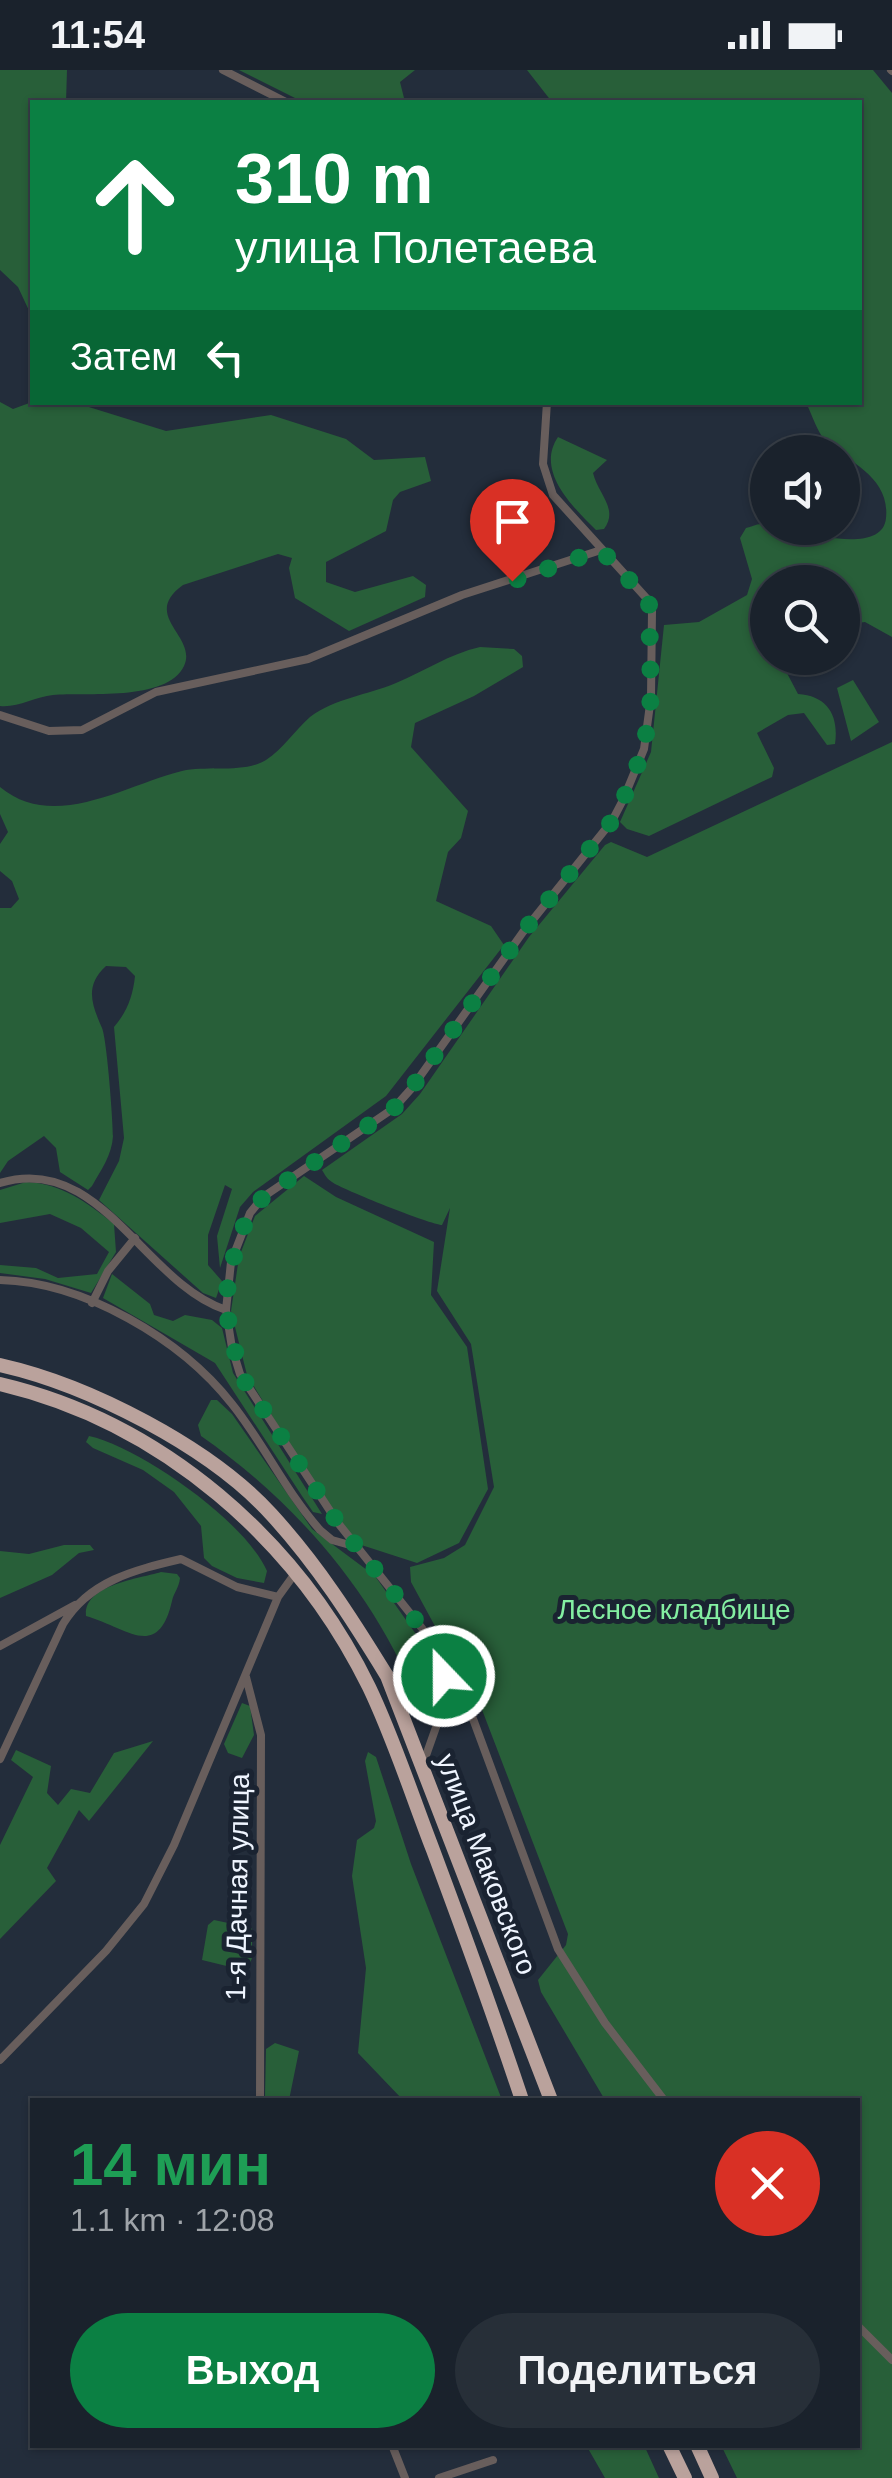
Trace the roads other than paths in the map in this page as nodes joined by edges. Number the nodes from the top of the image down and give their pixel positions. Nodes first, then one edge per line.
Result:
1 (223, 70) edge
2 (282, 100) edge
3 (548, 405) edge
4 (601, 550) junction
5 (0, 715) edge
6 (0, 1183) edge
7 (135, 1238) junction
8 (0, 1280) edge
9 (92, 1302) junction
10 (226, 1310) junction
11 (0, 1365) edge
12 (0, 1384) edge
13 (357, 1547) junction
14 (296, 1572) junction
15 (278, 1597) junction
16 (74, 1605) junction
17 (0, 1646) edge
18 (246, 1677) junction
19 (446, 1699) junction
20 (0, 1759) edge
21 (422, 1766) junction
22 (0, 2060) edge
23 (260, 2098) edge
24 (521, 2098) edge
25 (550, 2098) edge
26 (662, 2098) edge
27 (860, 2328) edge
28 (892, 2360) edge
29 (393, 2448) edge
30 (670, 2448) edge
31 (698, 2448) edge
32 (493, 2460) dead end
33 (405, 2478) edge
34 (439, 2478) edge
35 (685, 2478) edge
36 (712, 2478) edge

1 - 2 street
3 - 4 street
4 - 5 street
4 - 10 street
6 - 7 street
7 - 9 street
7 - 10 street
8 - 9 street
9 - 13 street
10 - 13 street
11 - 21 highway, улица Маковского
12 - 14 highway, улица Маковского
13 - 19 street
14 - 15 street
14 - 24 highway, улица Маковского
15 - 16 street
15 - 18 street
16 - 17 street
16 - 20 street
18 - 22 street
18 - 23 street, 1-я Дачная улица
19 - 21 street
19 - 26 street
21 - 25 highway, улица Маковского
27 - 28 street
29 - 33 street
30 - 35 highway
31 - 36 highway
32 - 34 street

